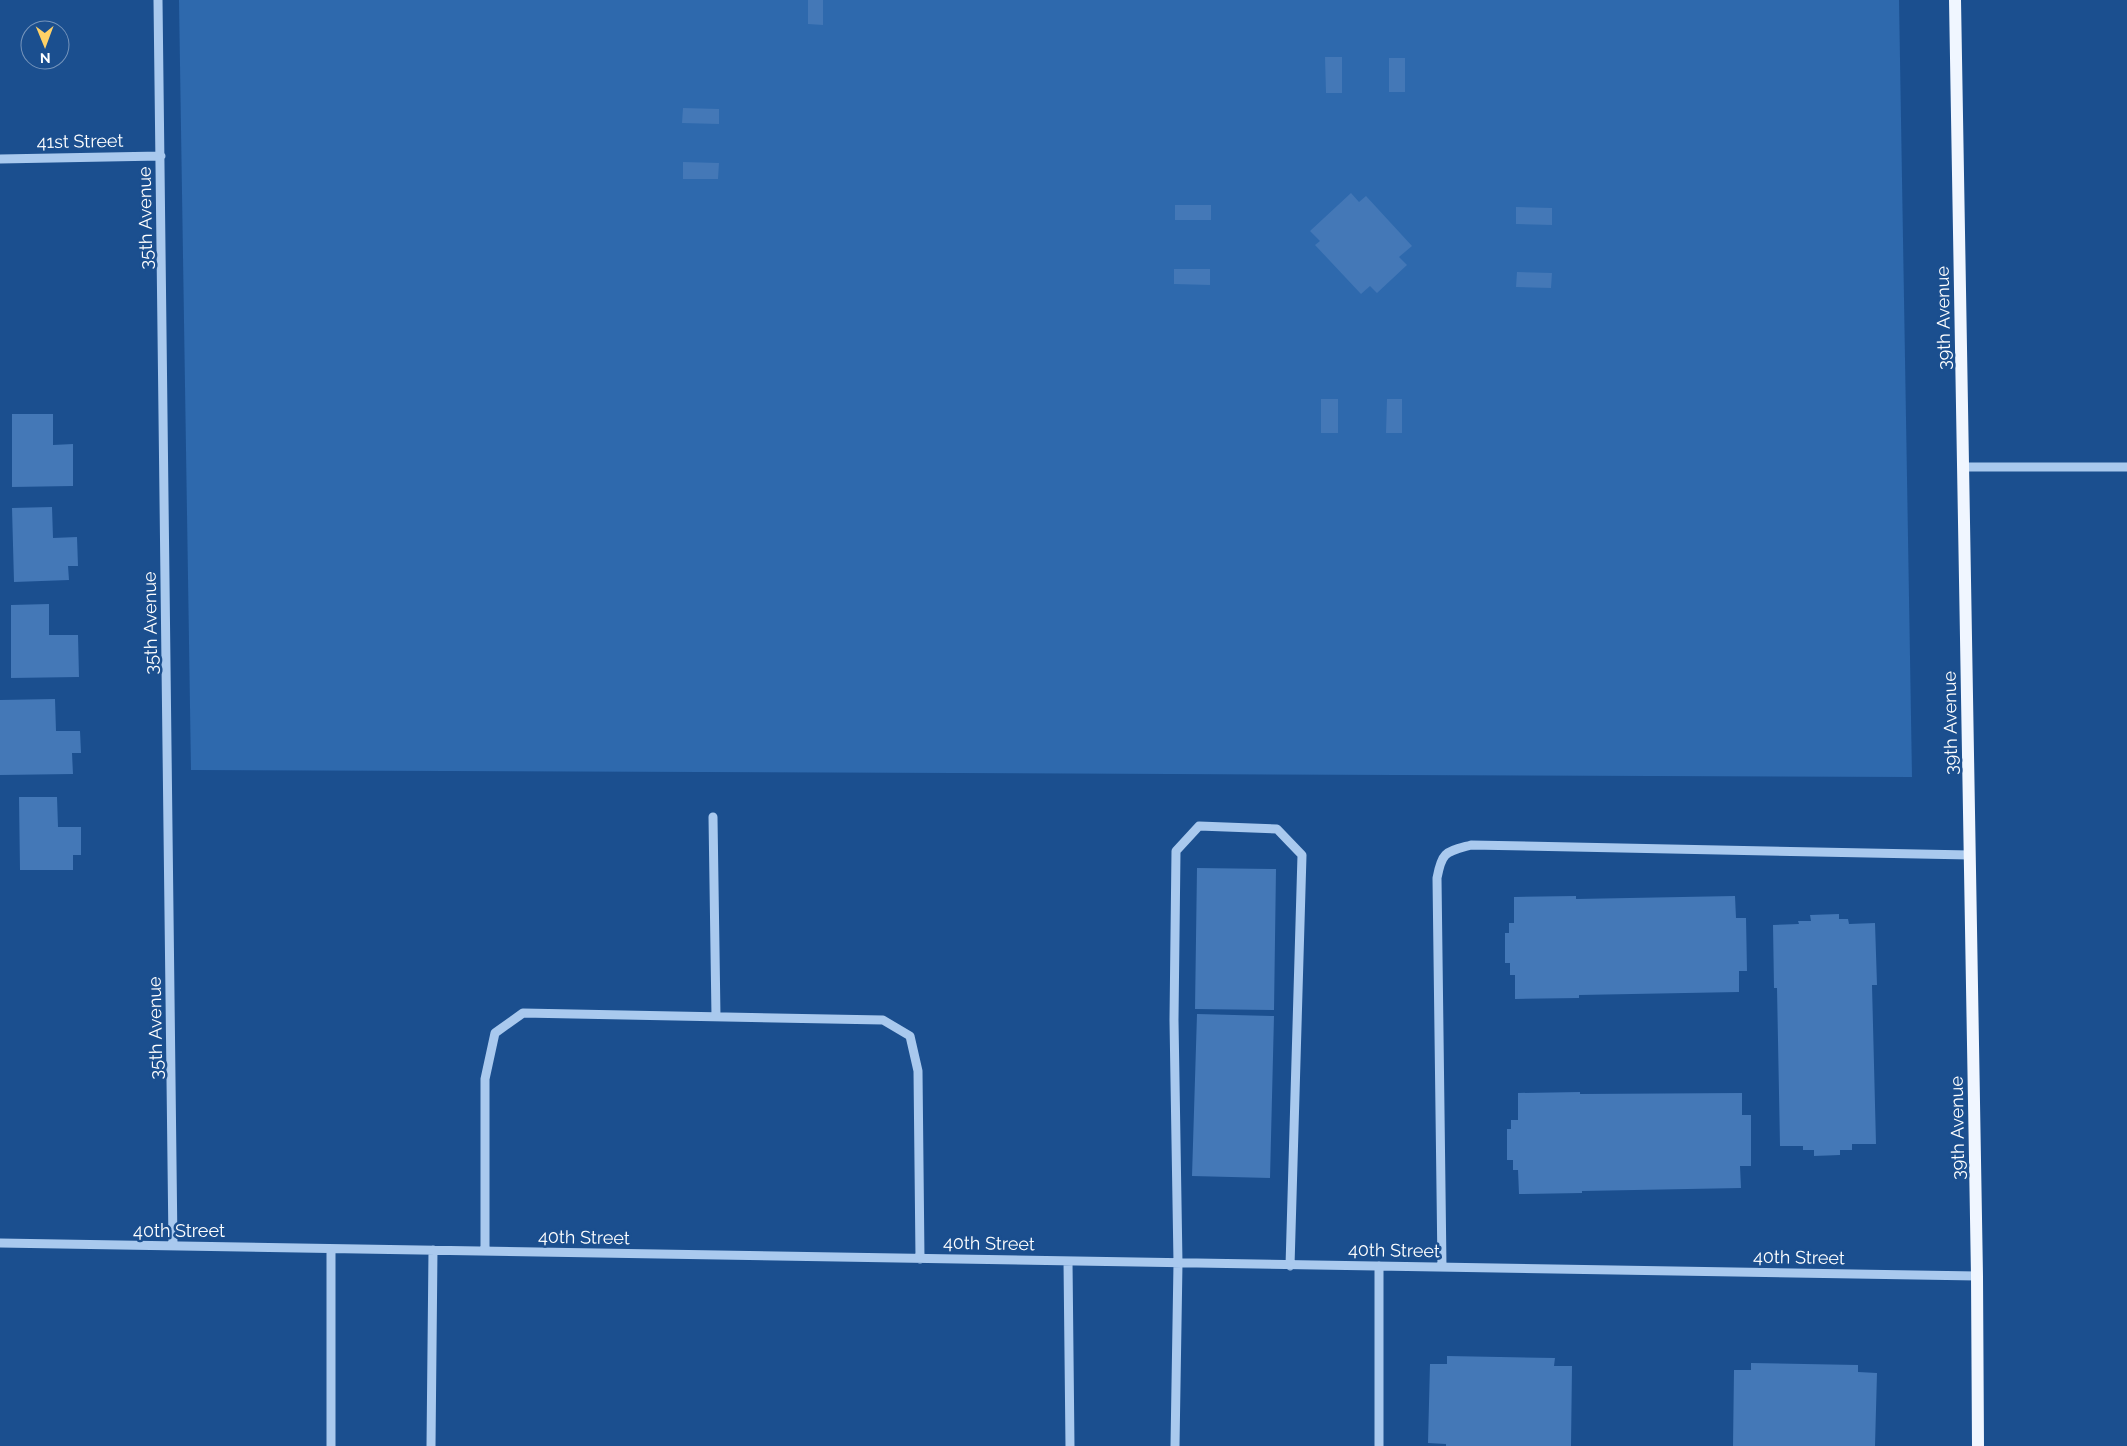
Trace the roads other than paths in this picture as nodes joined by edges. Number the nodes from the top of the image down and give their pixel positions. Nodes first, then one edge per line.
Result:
1 (158, 0) edge
2 (1955, 0) edge
3 (161, 156) junction
4 (0, 160) edge
5 (1963, 467) junction
6 (2127, 467) edge
7 (713, 817) dead end
8 (1970, 855) junction
9 (716, 1017) junction
10 (0, 1244) edge
11 (174, 1246) junction
12 (331, 1249) junction
13 (433, 1250) junction
14 (485, 1251) junction
15 (920, 1259) junction
16 (1068, 1261) junction
17 (1178, 1263) junction
18 (1290, 1266) junction
19 (1379, 1266) junction
20 (1442, 1267) junction
21 (1978, 1276) junction
22 (331, 1446) edge
23 (431, 1446) edge
24 (1070, 1446) edge
25 (1174, 1446) edge
26 (1379, 1446) edge
27 (1978, 1446) edge

1 - 3 street, 35th Avenue
2 - 5 main road, 39th Avenue
3 - 4 street, 41st Street
3 - 11 street, 35th Avenue
5 - 6 street
5 - 8 main road, 39th Avenue
7 - 9 street
8 - 20 street
8 - 21 main road, 39th Avenue
9 - 14 street
9 - 15 street
10 - 11 street, 40th Street
11 - 12 street, 40th Street
12 - 13 street, 40th Street
12 - 22 street
13 - 14 street, 40th Street
13 - 23 street
14 - 15 street, 40th Street
15 - 16 street, 40th Street
16 - 17 street, 40th Street
16 - 24 street
17 - 18 street, 40th Street
17 - 18 street
17 - 25 street
18 - 19 street, 40th Street
19 - 20 street, 40th Street
19 - 26 street
20 - 21 street, 40th Street
21 - 27 main road, 39th Avenue

